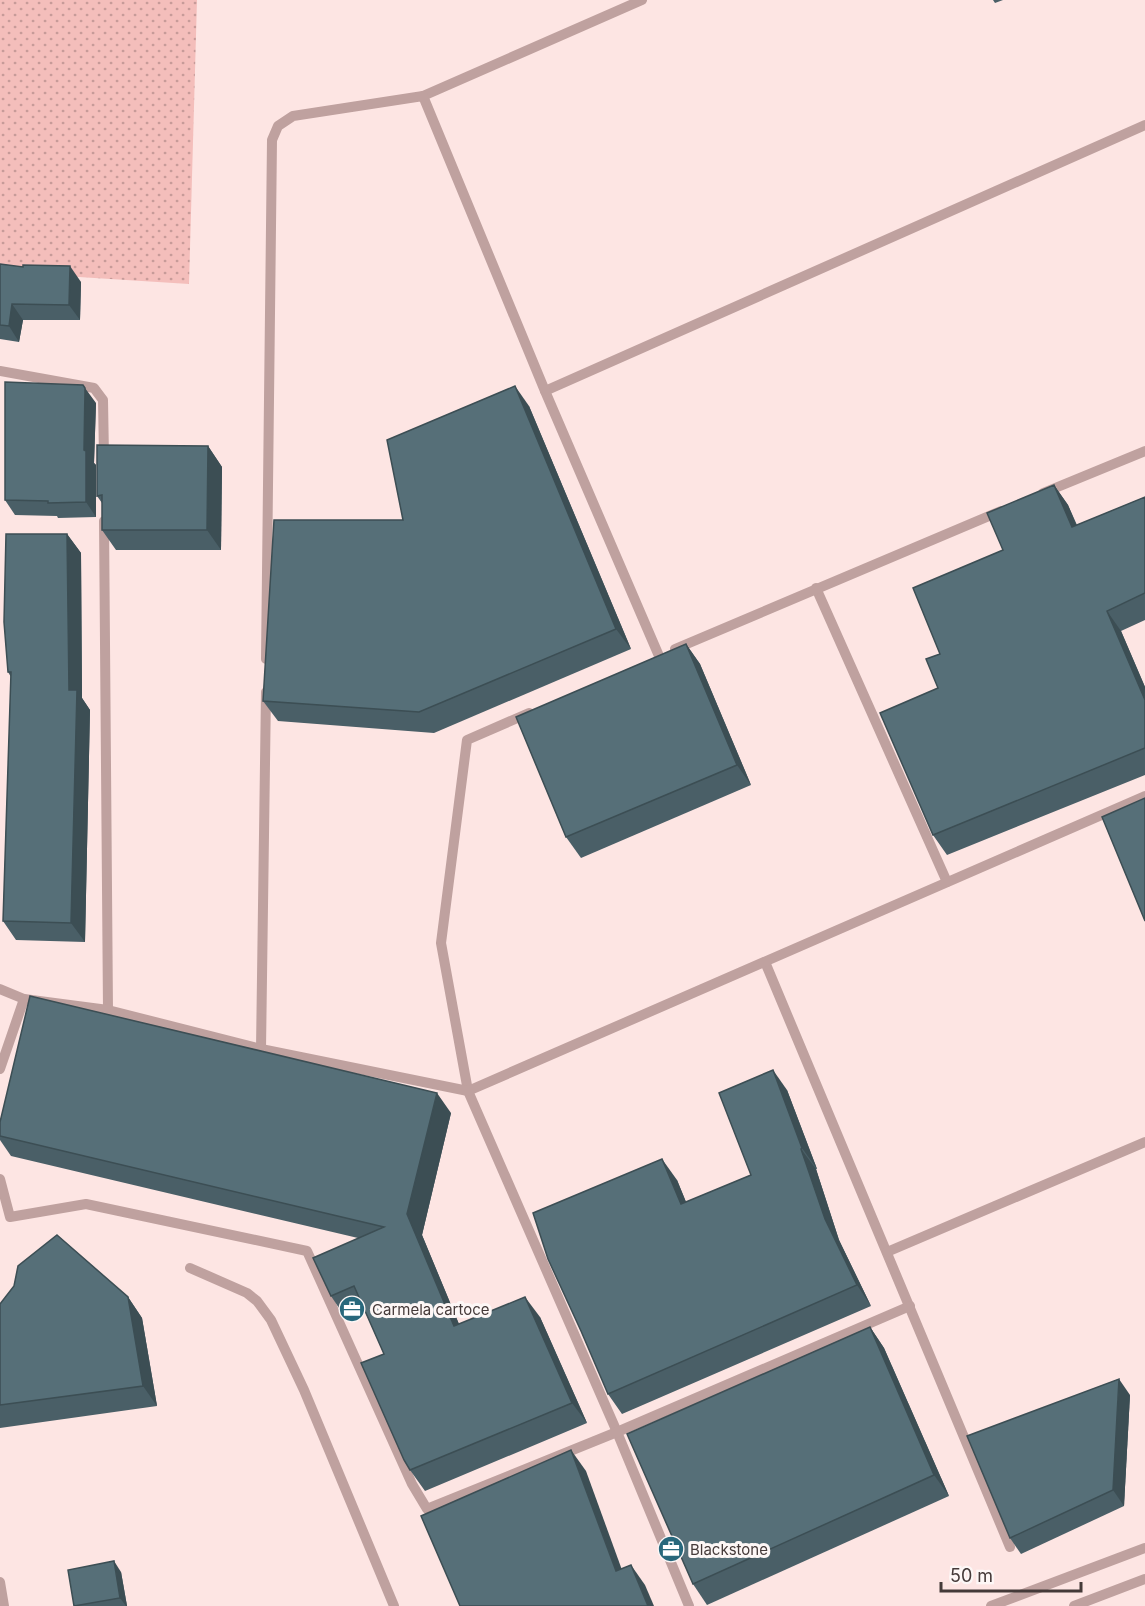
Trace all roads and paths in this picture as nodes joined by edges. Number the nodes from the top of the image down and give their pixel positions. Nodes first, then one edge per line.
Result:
1 (642, 0) edge
2 (423, 96) junction
3 (1145, 125) edge
4 (0, 371) edge
5 (545, 391) junction
6 (1145, 451) edge
7 (104, 471) edge
8 (1035, 496) edge
9 (1013, 506) edge
10 (104, 507) edge
11 (816, 588) junction
12 (266, 669) edge
13 (266, 680) edge
14 (542, 707) edge
15 (1145, 796) edge
16 (947, 882) junction
17 (765, 962) junction
18 (0, 989) edge
19 (24, 999) junction
20 (108, 1010) junction
21 (261, 1049) junction
22 (0, 1069) edge
23 (468, 1091) junction
24 (1145, 1142) edge
25 (0, 1179) edge
26 (887, 1252) junction
27 (190, 1268) dead end
28 (910, 1306) junction
29 (617, 1432) junction
30 (1010, 1547) edge
31 (1145, 1548) edge
32 (1145, 1579) edge
33 (0, 1582) edge
34 (3, 1606) edge
35 (393, 1606) edge
36 (689, 1606) edge
37 (991, 1606) edge
38 (1074, 1606) edge

1 - 2 lane
2 - 5 lane
2 - 12 lane
3 - 5 lane
4 - 7 lane
5 - 11 lane
6 - 8 lane
9 - 11 lane
10 - 20 lane
11 - 16 lane
13 - 21 lane
14 - 23 lane
15 - 16 lane
16 - 17 lane
17 - 23 lane
17 - 26 lane
18 - 19 lane
19 - 20 lane
19 - 22 lane
20 - 21 lane
21 - 23 lane
23 - 29 lane
24 - 26 lane
25 - 29 lane
26 - 28 lane
27 - 35 lane
28 - 29 lane
28 - 30 lane
29 - 36 lane
31 - 37 lane
32 - 38 lane
33 - 34 lane

